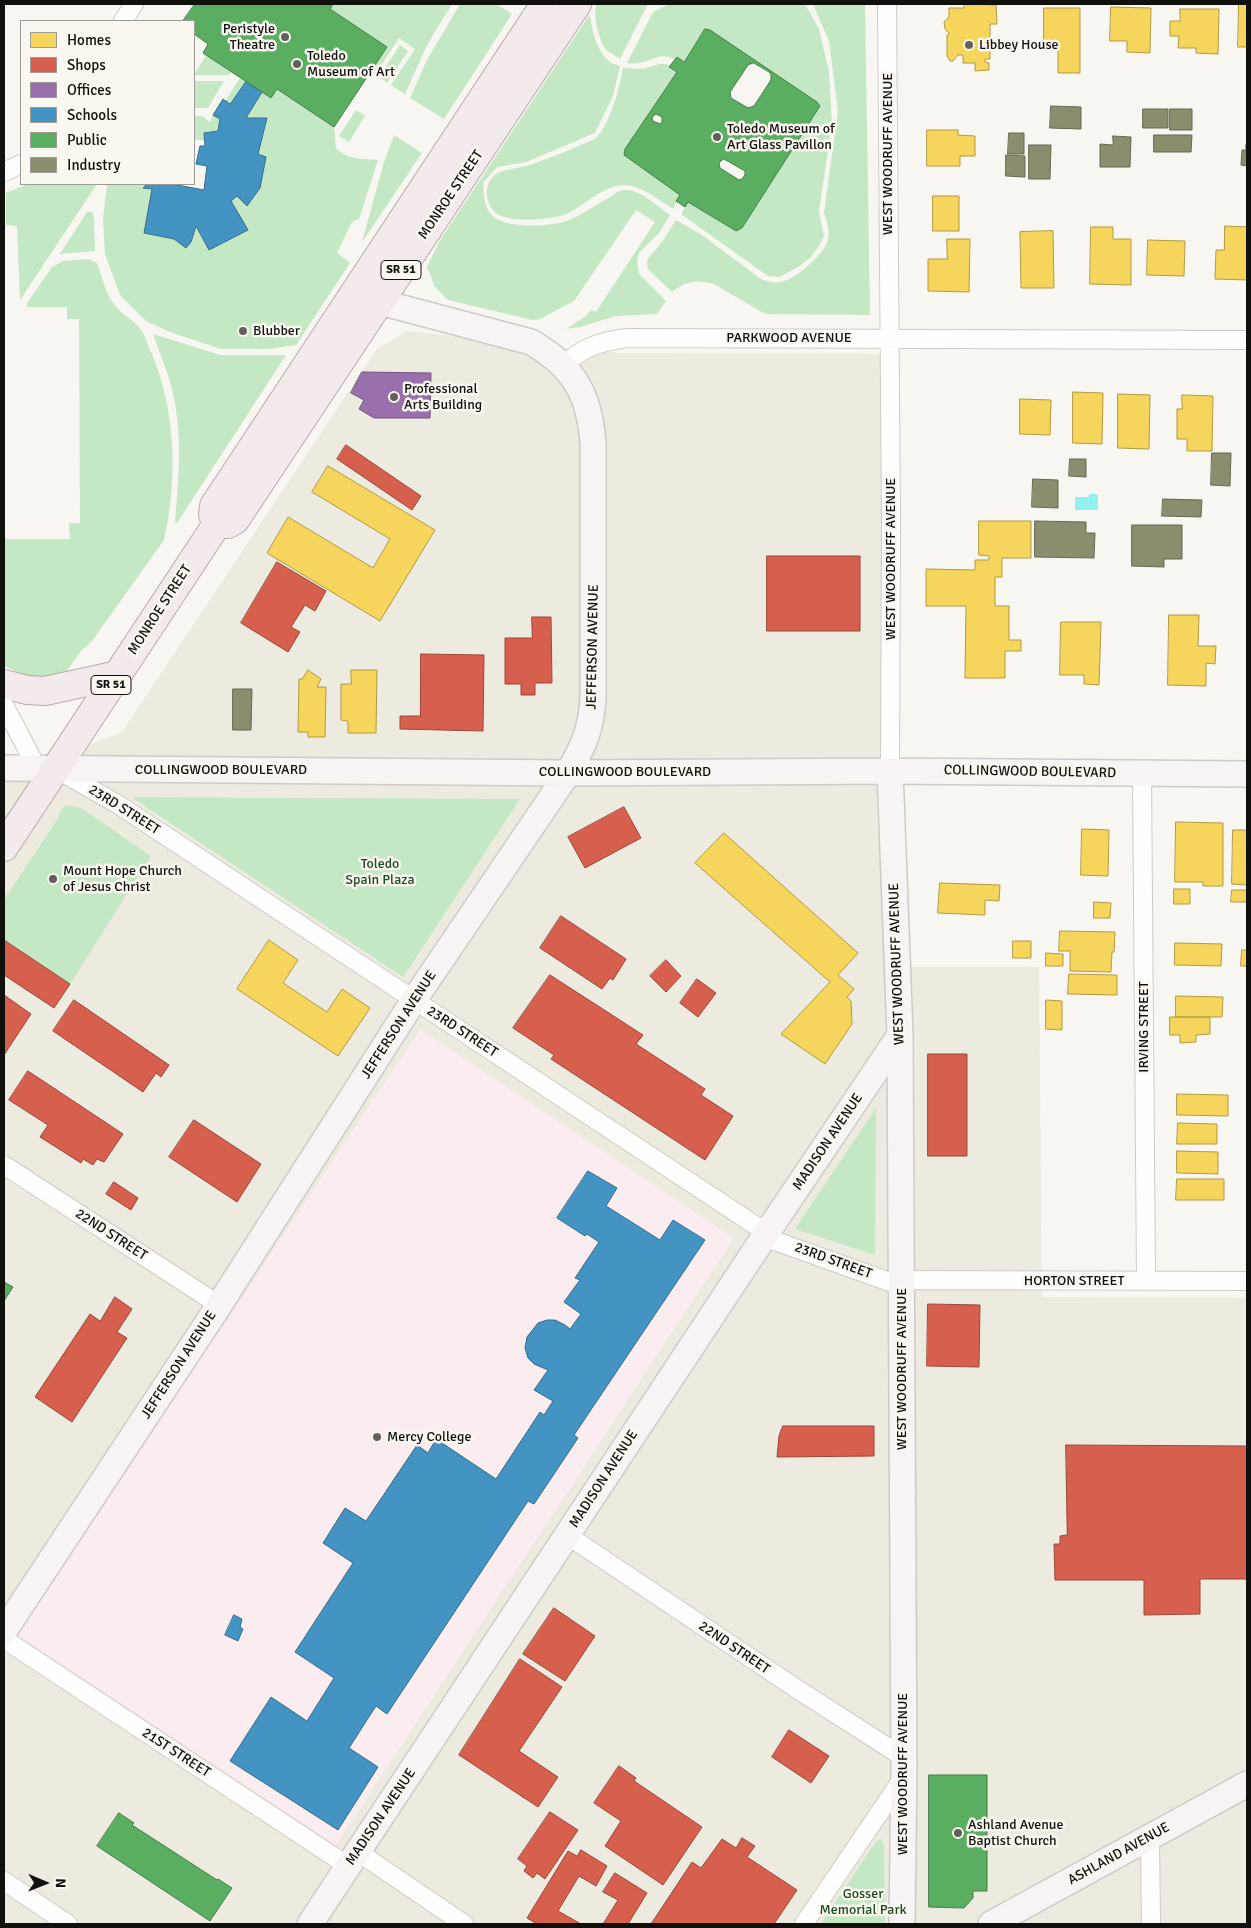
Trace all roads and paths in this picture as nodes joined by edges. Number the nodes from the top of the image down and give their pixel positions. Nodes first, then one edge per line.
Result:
1 (134, 4) edge
2 (545, 4) edge
3 (577, 4) edge
4 (887, 4) edge
5 (124, 20) edge
6 (20, 164) edge
7 (4, 172) edge
8 (352, 294) junction
9 (380, 302) junction
10 (889, 338) junction
11 (1247, 340) edge
12 (564, 366) junction
13 (217, 524) junction
14 (118, 675) junction
15 (4, 684) edge
16 (4, 705) edge
17 (4, 768) edge
18 (46, 768) junction
19 (890, 771) junction
20 (568, 773) junction
21 (1142, 773) junction
22 (1247, 774) edge
23 (4, 847) edge
24 (414, 1000) junction
25 (900, 1035) junction
26 (4, 1165) edge
27 (766, 1235) junction
28 (1146, 1281) junction
29 (1247, 1282) edge
30 (901, 1283) junction
31 (219, 1305) junction
32 (567, 1535) junction
33 (4, 1631) edge
34 (4, 1639) edge
35 (903, 1768) junction
36 (1247, 1784) edge
37 (1150, 1838) junction
38 (353, 1859) junction
39 (4, 1881) edge
40 (68, 1924) edge
41 (310, 1924) edge
42 (464, 1924) edge
43 (804, 1924) edge
44 (902, 1924) edge
45 (991, 1924) edge
46 (1151, 1924) edge

1 - 5 street
2 - 8 main road, MONROE STREET / SR 51
3 - 9 main road, MONROE STREET / SR 51
4 - 10 street, WEST WOODRUFF AVENUE
6 - 7 street
8 - 9 street
8 - 13 main road, MONROE STREET / SR 51
9 - 12 street
9 - 13 main road, MONROE STREET / SR 51
10 - 11 street, PARKWOOD AVENUE
10 - 12 street, PARKWOOD AVENUE
10 - 19 street, WEST WOODRUFF AVENUE
12 - 20 street, JEFFERSON AVENUE
13 - 14 main road, MONROE STREET / SR 51
14 - 15 main road
14 - 18 main road, MONROE STREET / SR 51
16 - 18 street
17 - 18 street, COLLINGWOOD BOULEVARD
18 - 20 street, COLLINGWOOD BOULEVARD
18 - 23 main road, MONROE STREET / SR 51
18 - 24 street, 23RD STREET
19 - 20 street, COLLINGWOOD BOULEVARD
19 - 21 street, COLLINGWOOD BOULEVARD
19 - 25 street, WEST WOODRUFF AVENUE
20 - 24 street, JEFFERSON AVENUE
21 - 22 street, COLLINGWOOD BOULEVARD
21 - 28 street, IRVING STREET
24 - 27 street, 23RD STREET
24 - 31 street, JEFFERSON AVENUE
25 - 27 street, MADISON AVENUE
25 - 30 street, WEST WOODRUFF AVENUE
26 - 31 street, 22ND STREET
27 - 30 street, 23RD STREET
27 - 32 street, MADISON AVENUE
28 - 29 street, HORTON STREET
28 - 30 street, HORTON STREET
30 - 35 street, WEST WOODRUFF AVENUE
31 - 33 street, JEFFERSON AVENUE
32 - 35 street, 22ND STREET
32 - 38 street, MADISON AVENUE
34 - 38 street, 21ST STREET
35 - 43 street
35 - 44 street, WEST WOODRUFF AVENUE
36 - 37 street, ASHLAND AVENUE
37 - 45 street, ASHLAND AVENUE
37 - 46 street
38 - 41 street, MADISON AVENUE
38 - 42 street, 21ST STREET
39 - 40 street

